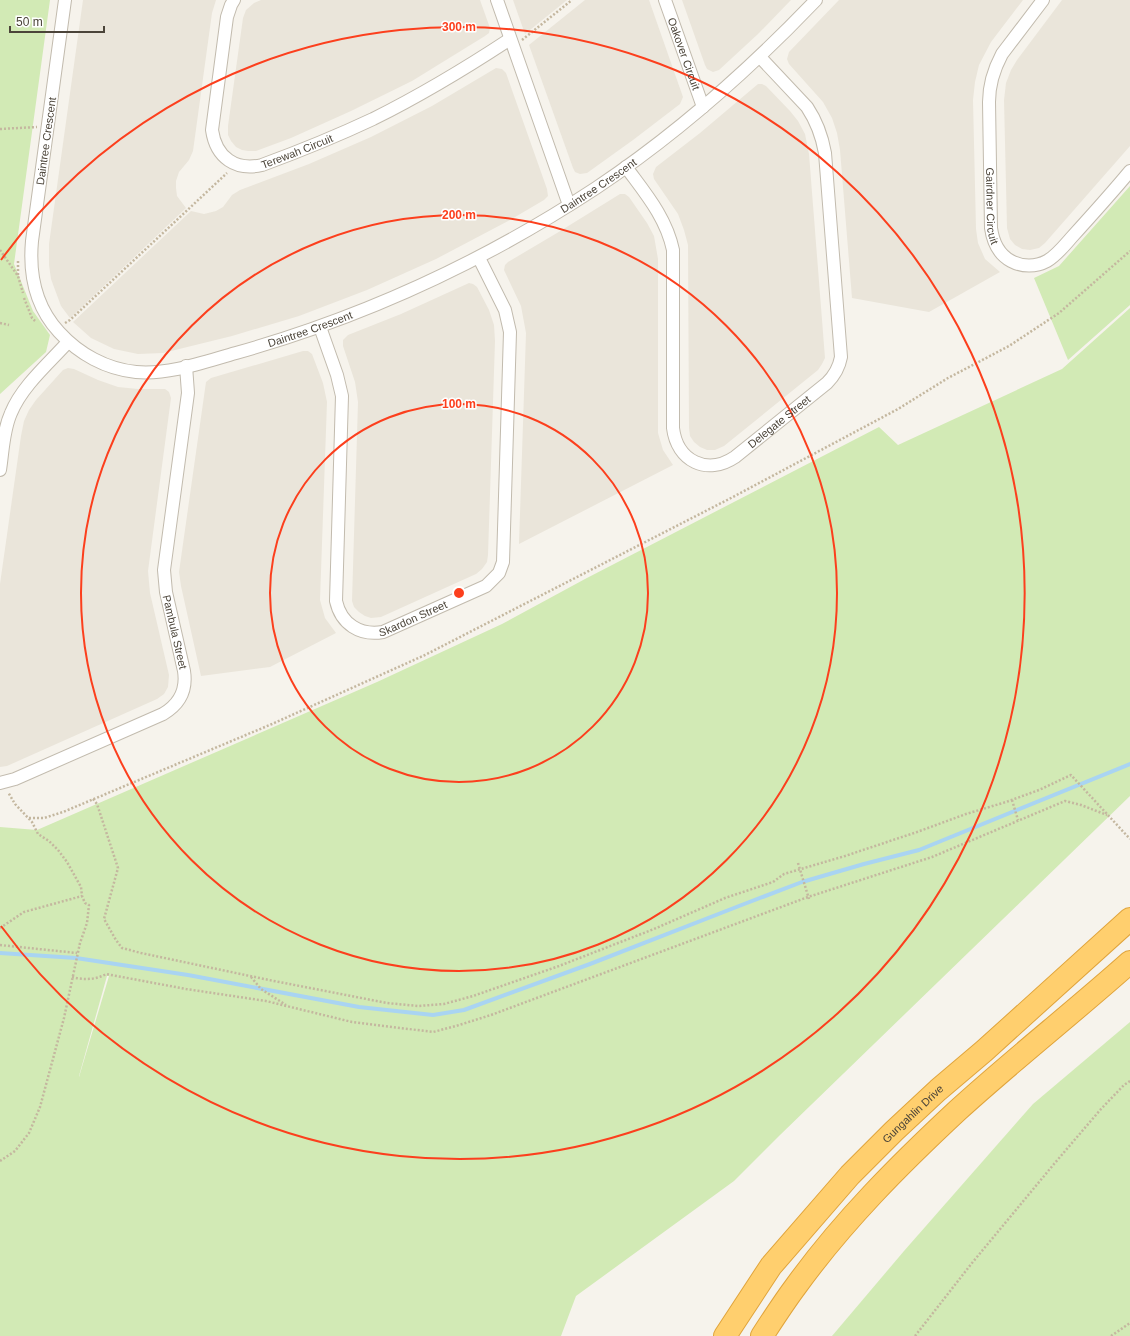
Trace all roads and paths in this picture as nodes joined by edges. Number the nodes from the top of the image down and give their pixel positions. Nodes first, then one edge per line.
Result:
1 (66, 0) edge
2 (234, 0) edge
3 (496, 0) edge
4 (572, 0) edge
5 (665, 0) edge
6 (816, 0) edge
7 (1043, 0) edge
8 (510, 38) junction
9 (760, 56) junction
10 (703, 107) junction
11 (0, 129) edge
12 (48, 129) junction
13 (236, 164) junction
14 (626, 167) junction
15 (1130, 170) edge
16 (570, 205) junction
17 (1130, 251) edge
18 (479, 258) junction
19 (0, 323) edge
20 (9, 325) dead end
21 (320, 327) junction
22 (57, 330) junction
23 (68, 342) junction
24 (186, 366) junction
25 (0, 470) edge
26 (2, 783) edge
27 (92, 799) junction
28 (1012, 800) junction
29 (1109, 816) junction
30 (29, 818) junction
31 (1018, 820) junction
32 (1130, 839) edge
33 (798, 863) dead end
34 (800, 870) junction
35 (82, 896) junction
36 (808, 898) junction
37 (1130, 919) edge
38 (0, 928) edge
39 (0, 945) edge
40 (77, 953) junction
41 (1130, 962) edge
42 (250, 976) junction
43 (72, 977) junction
44 (288, 1006) junction
45 (1130, 1081) edge
46 (0, 1161) edge
47 (1130, 1323) edge
48 (763, 1335) edge
49 (725, 1336) edge
50 (915, 1336) edge
51 (1111, 1336) edge

1 - 12 street, Daintree Crescent
2 - 13 street
3 - 8 street
4 - 8 path
5 - 10 street, Oakover Circuit
6 - 9 street, Daintree Crescent
7 - 15 street, Gairdner Circuit
8 - 13 street, Terewah Circuit
8 - 16 street
9 - 10 street, Daintree Crescent
9 - 14 street, Delegate Street
10 - 14 street, Daintree Crescent
11 - 12 path
12 - 22 street, Daintree Crescent
13 - 22 path
14 - 16 street, Daintree Crescent
16 - 18 street, Daintree Crescent
17 - 27 path
18 - 21 street, Daintree Crescent
18 - 21 street, Skardon Street
19 - 20 path
21 - 24 street, Daintree Crescent
22 - 23 street, Daintree Crescent
23 - 24 street, Daintree Crescent
23 - 25 street
24 - 26 street, Pambula Street
26 - 30 path
27 - 30 path
27 - 42 path
28 - 29 path
28 - 31 path
28 - 34 path
29 - 31 path
29 - 32 path
30 - 35 path
31 - 36 path
33 - 34 path
34 - 36 path
34 - 42 path
35 - 38 path
35 - 40 path
36 - 44 path
37 - 49 highway, Gungahlin Drive
39 - 40 path
40 - 43 path
41 - 48 highway
42 - 44 path
43 - 44 path
43 - 46 path
45 - 50 path
47 - 51 path

